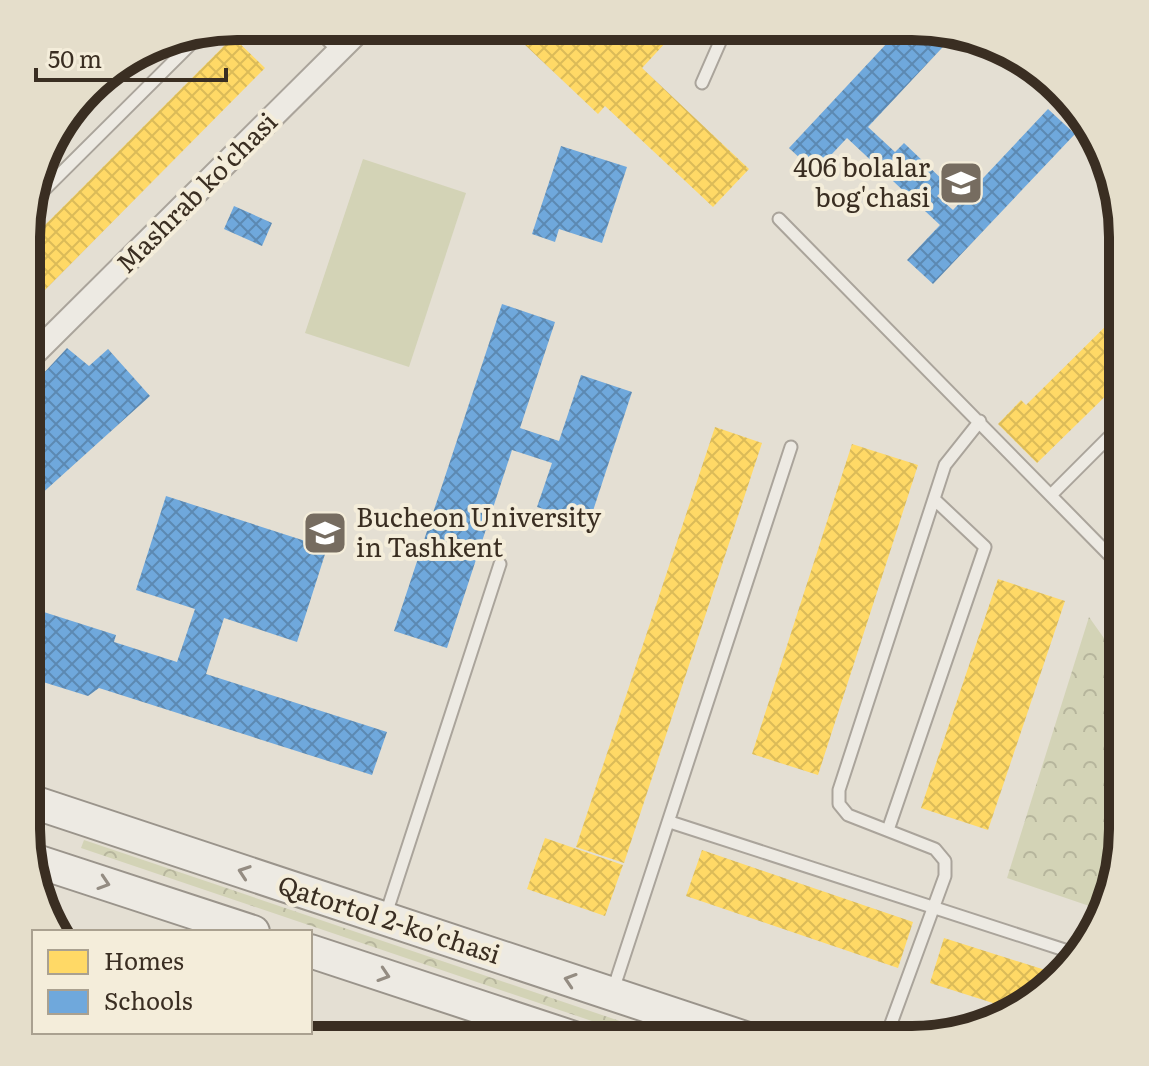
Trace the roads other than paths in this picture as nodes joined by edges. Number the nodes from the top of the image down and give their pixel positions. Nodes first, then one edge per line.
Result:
1 (328, 40) edge
2 (350, 40) edge
3 (721, 40) edge
4 (188, 47) edge
5 (339, 51) junction
6 (702, 83) dead end
7 (47, 187) edge
8 (779, 219) dead end
9 (40, 348) edge
10 (980, 421) junction
11 (1109, 437) edge
12 (791, 447) dead end
13 (1051, 495) junction
14 (934, 499) junction
15 (1109, 555) edge
16 (500, 564) dead end
17 (40, 804) edge
18 (670, 822) junction
19 (888, 830) junction
20 (43, 863) edge
21 (933, 908) junction
22 (384, 918) junction
23 (247, 930) edge
24 (1067, 951) edge
25 (312, 952) edge
26 (612, 994) junction
27 (538, 1026) edge
28 (709, 1026) edge
29 (890, 1026) edge

1 - 5 lane
2 - 5 street, Mashrab ko'chasi
3 - 6 lane
4 - 7 lane
5 - 9 street, Mashrab ko'chasi
8 - 10 lane
10 - 13 lane
10 - 14 lane
11 - 13 lane
12 - 18 lane
13 - 15 lane
14 - 19 lane
14 - 19 lane
16 - 22 lane
22 -> 17 main road, Qatortol 2-ko'chasi
18 - 21 lane
18 - 26 lane
19 - 21 lane
20 -> 23 main road, Qatortol 2-ko'chasi
21 - 24 lane
21 - 29 lane
26 -> 22 main road, Qatortol 2-ko'chasi
25 -> 27 main road, Qatortol 2-ko'chasi
26 - 28 main road, Qatortol 2-ko'chasi

